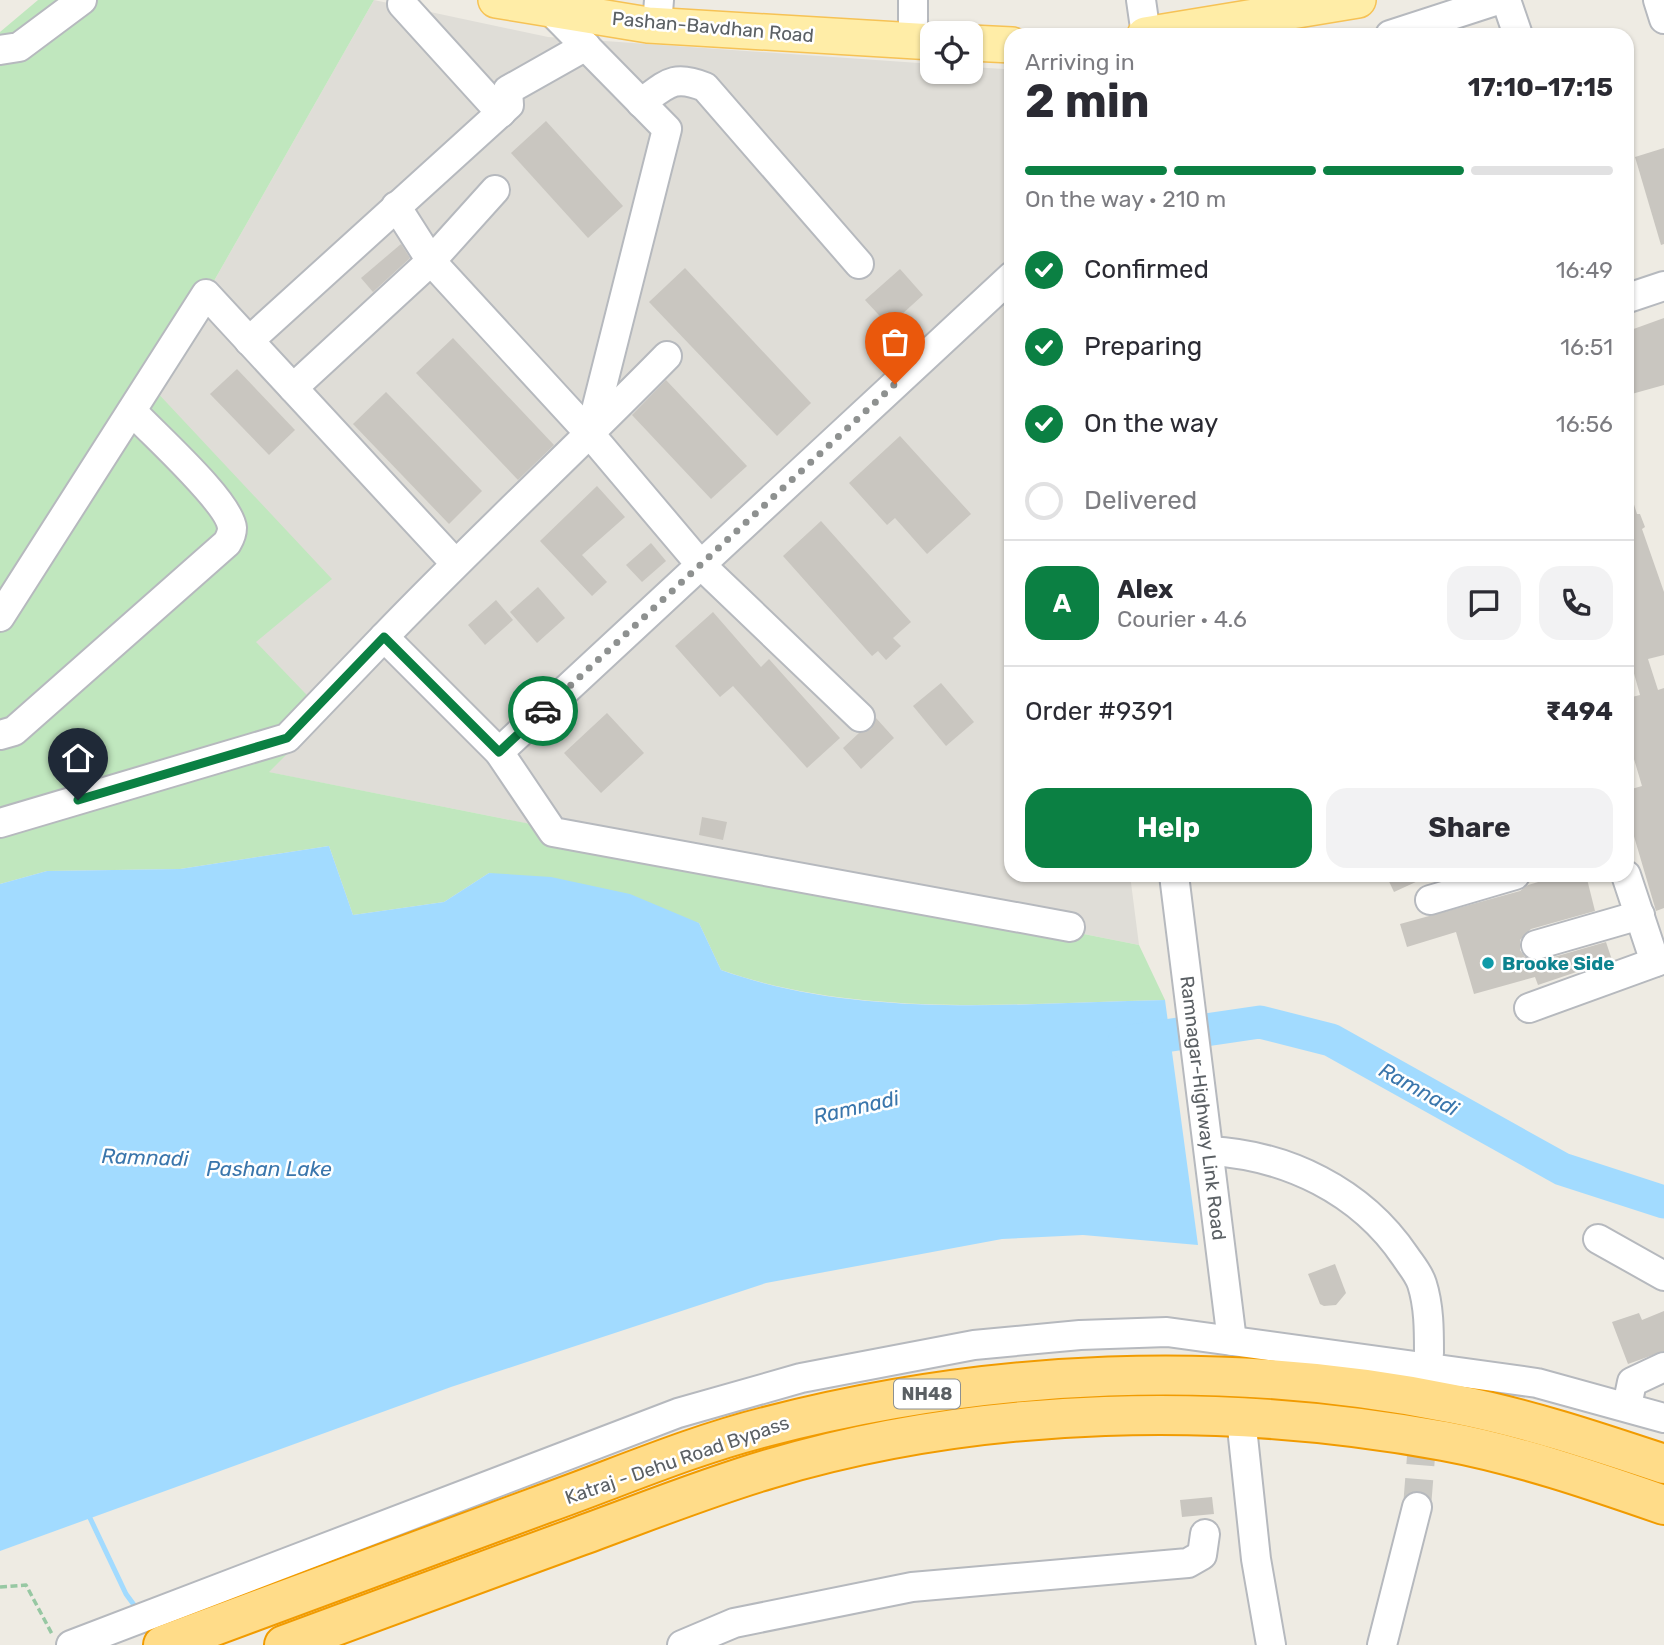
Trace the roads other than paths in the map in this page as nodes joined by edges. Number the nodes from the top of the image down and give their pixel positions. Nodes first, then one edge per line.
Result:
1 (82, 0) edge
2 (496, 0) edge
3 (913, 0) edge
4 (1141, 0) edge
5 (1358, 0) edge
6 (1498, 0) edge
7 (1506, 0) edge
8 (1658, 0) edge
9 (402, 4) dead end
10 (550, 10) junction
11 (658, 13) edge
12 (1664, 19) edge
13 (1144, 28) edge
14 (1188, 28) edge
15 (1412, 28) edge
16 (1516, 28) edge
17 (920, 29) edge
18 (920, 42) edge
19 (983, 44) edge
20 (1004, 45) edge
21 (586, 46) junction
22 (0, 50) edge
23 (641, 103) junction
24 (500, 113) junction
25 (495, 190) dead end
26 (396, 206) junction
27 (431, 261) junction
28 (859, 264) dead end
29 (1004, 283) edge
30 (1664, 286) edge
31 (1634, 296) edge
32 (249, 341) junction
33 (667, 356) dead end
34 (293, 388) junction
35 (132, 411) junction
36 (590, 434) junction
37 (455, 563) junction
38 (700, 564) junction
39 (0, 617) edge
40 (384, 637) junction
41 (860, 717) dead end
42 (0, 735) edge
43 (499, 752) junction
44 (0, 823) edge
45 (1175, 882) edge
46 (1491, 882) edge
47 (1628, 882) edge
48 (1430, 900) dead end
49 (1640, 915) junction
50 (1070, 927) dead end
51 (1536, 945) dead end
52 (1660, 961) edge
53 (1529, 1008) dead end
54 (1209, 1151) junction
55 (1598, 1239) dead end
56 (1664, 1276) edge
57 (1231, 1341) junction
58 (1429, 1353) dead end
59 (1664, 1367) edge
60 (1627, 1406) junction
61 (1241, 1418) junction
62 (1664, 1418) edge
63 (1664, 1464) edge
64 (1664, 1505) edge
65 (1418, 1507) tunnel mouth
66 (1205, 1534) dead end
67 (211, 1610) junction
68 (69, 1644) edge
69 (163, 1645) edge
70 (284, 1645) edge
71 (682, 1645) edge
72 (1271, 1645) edge
73 (1382, 1645) edge

1 - 22 street
2 - 10 main road, Pashan-Bavdhan Road
3 - 17 street
4 - 13 street
5 - 14 main road
6 - 15 street
7 - 16 street
8 - 12 street
9 - 24 street
10 - 11 main road, Pashan-Bavdhan Road
10 - 21 street
11 - 18 main road, Pashan-Bavdhan Road
19 - 20 main road
21 - 23 street
21 - 24 street
23 - 28 street
23 - 36 street
24 - 26 street
25 - 27 street
26 - 27 street
26 - 32 street
27 - 34 street
27 - 36 street
29 - 38 street
30 - 31 street
32 - 34 street
32 - 35 street
33 - 36 street
34 - 37 street
35 - 39 street
35 - 42 street
36 - 37 street
36 - 38 street
37 - 40 street
38 - 41 street
38 - 43 street
40 - 43 street
40 - 44 street
43 - 50 street
45 - 54 street, Ramnagar-Highway Link Road
46 - 48 street
47 - 49 street
49 - 51 street
49 - 52 street
52 - 53 street
54 - 57 street, Ramnagar-Highway Link Road
54 - 58 street
55 - 56 street
57 - 60 street
57 - 67 street
59 - 60 street
60 - 62 street
61 - 64 highway, Katraj - Dehu Road Bypass / NH48
61 - 70 highway, Katraj - Dehu Road Bypass / NH48
61 - 72 street
63 - 67 highway, Katraj - Dehu Road Bypass / NH48
65 - 73 street
66 - 71 street
67 - 68 street
67 - 69 highway, Katraj - Dehu Road Bypass / NH48

